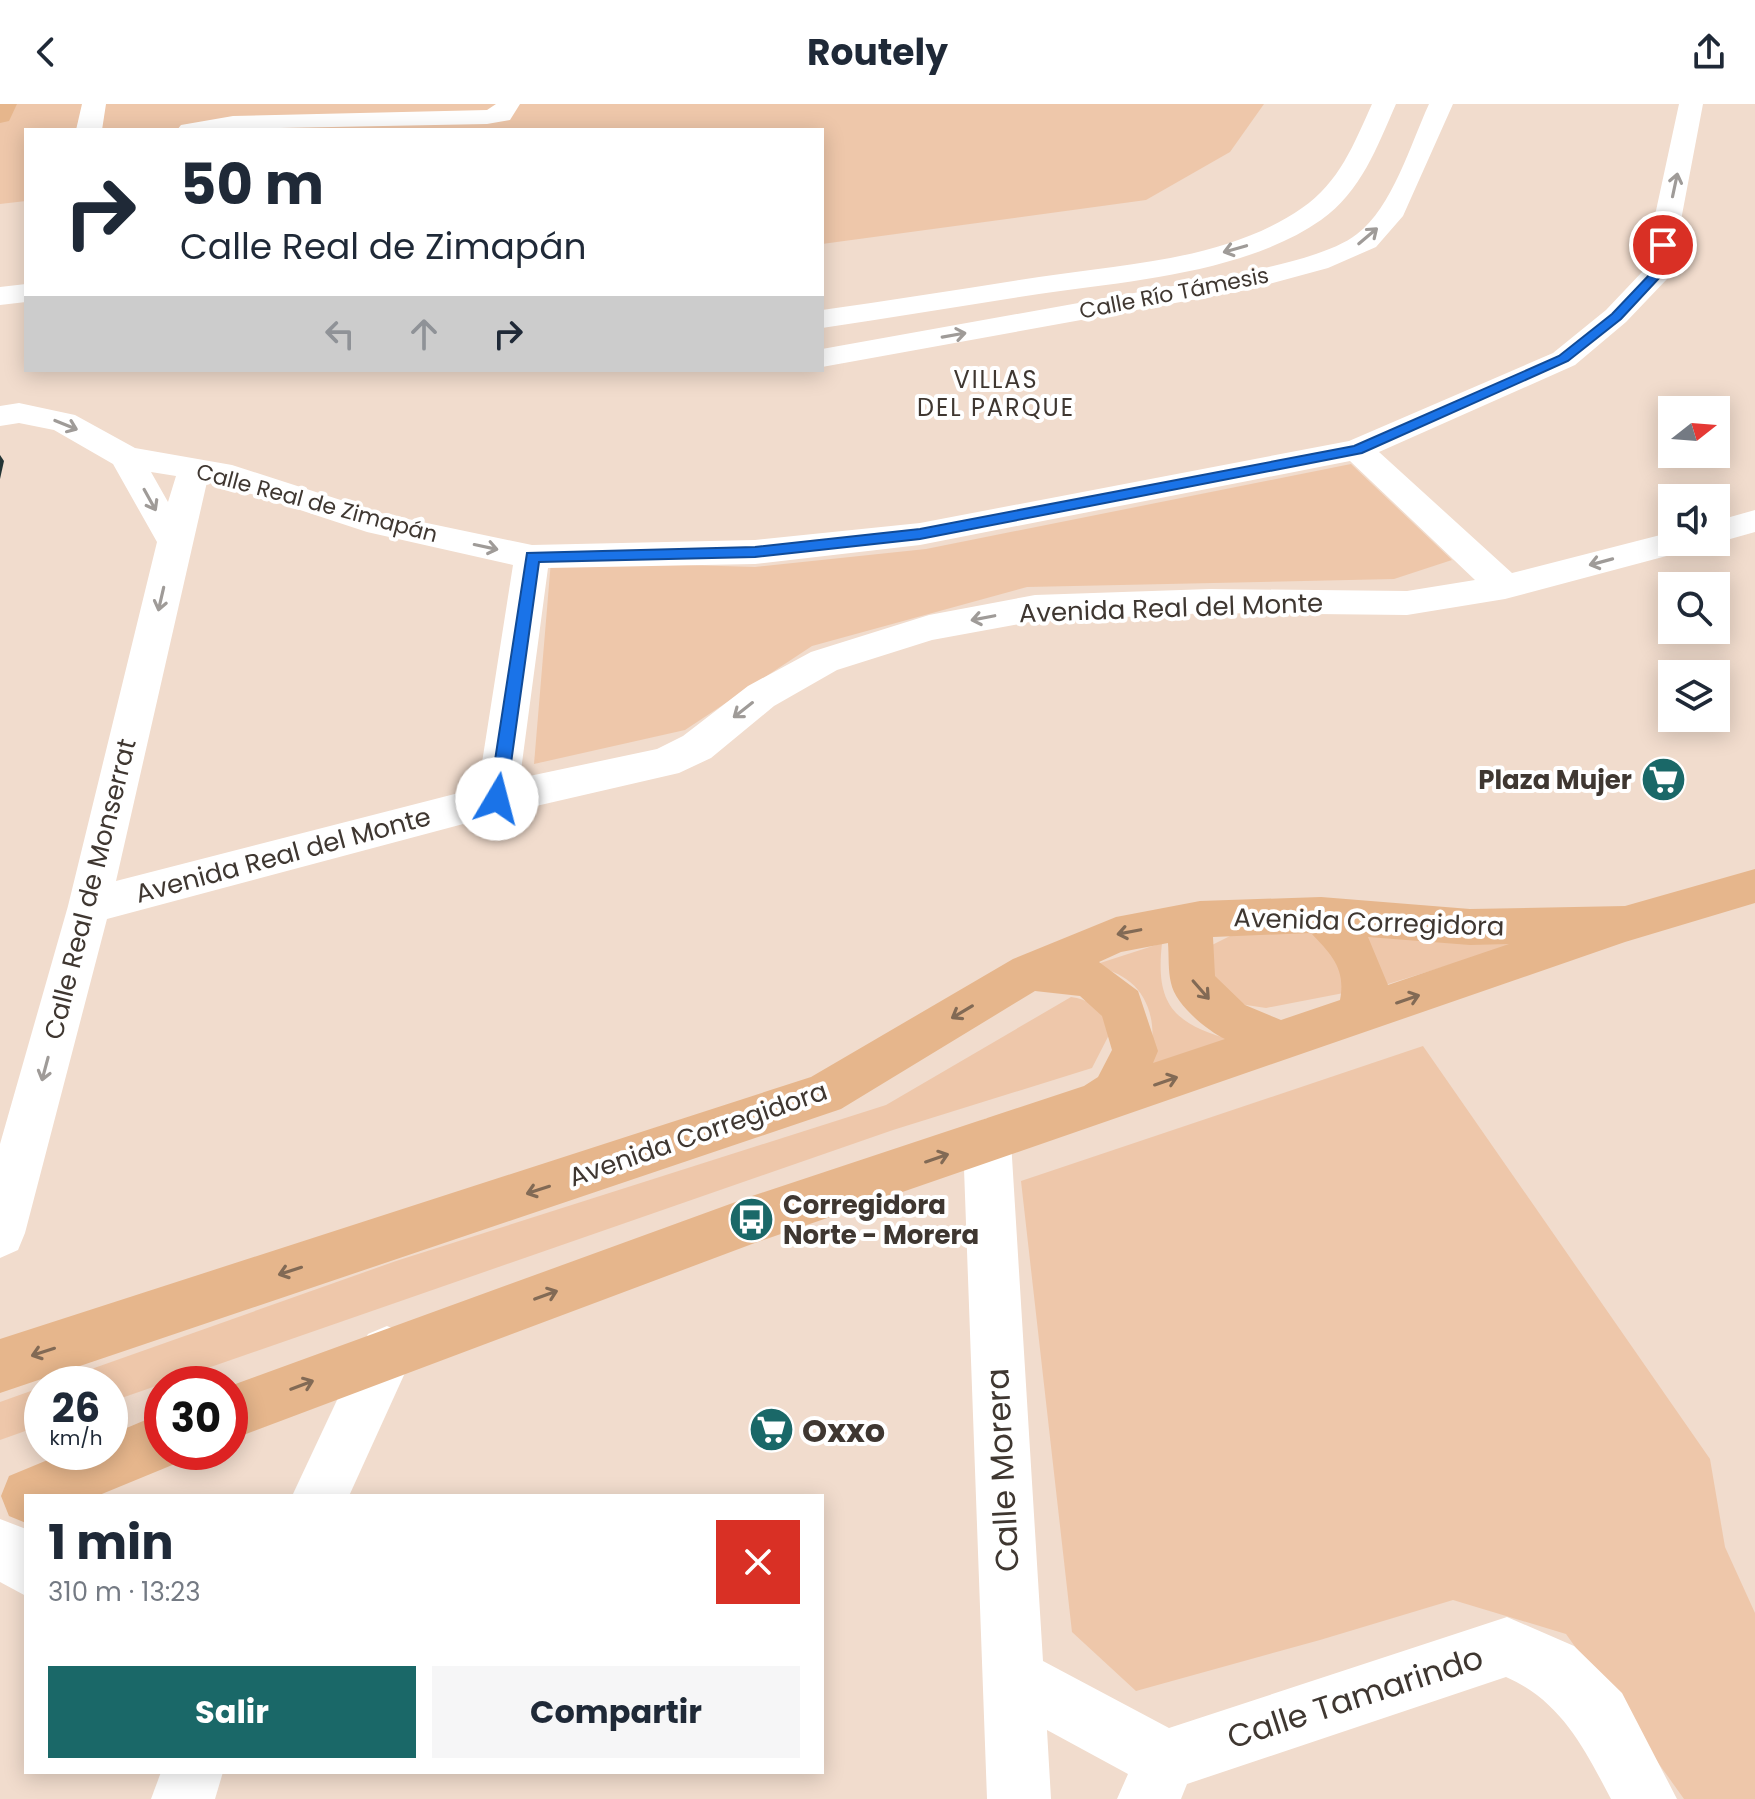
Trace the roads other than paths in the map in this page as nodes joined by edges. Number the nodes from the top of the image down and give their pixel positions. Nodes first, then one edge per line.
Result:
1 (5, 104) edge
2 (94, 104) edge
3 (246, 104) edge
4 (508, 104) edge
5 (1384, 104) edge
6 (1441, 104) edge
7 (1691, 104) edge
8 (0, 116) edge
9 (175, 124) edge
10 (89, 128) edge
11 (1271, 236) junction
12 (1318, 262) junction
13 (24, 293) edge
14 (0, 296) edge
15 (882, 311) junction
16 (24, 319) edge
17 (824, 319) edge
18 (0, 322) edge
19 (906, 343) junction
20 (824, 358) edge
21 (0, 416) edge
22 (1357, 450) junction
23 (126, 457) junction
24 (194, 469) junction
25 (1755, 521) edge
26 (1730, 528) edge
27 (174, 542) junction
28 (1658, 547) edge
29 (532, 557) junction
30 (1505, 587) junction
31 (497, 799) junction
32 (1755, 886) edge
33 (89, 906) junction
34 (1321, 915) junction
35 (1200, 919) junction
36 (1625, 924) junction
37 (1029, 972) junction
38 (1360, 1015) junction
39 (1281, 1042) junction
40 (1092, 1106) junction
41 (987, 1141) junction
42 (0, 1233) edge
43 (387, 1353) junction
44 (0, 1366) edge
45 (248, 1406) edge
46 (144, 1448) edge
47 (34, 1494) edge
48 (321, 1494) edge
49 (24, 1498) edge
50 (0, 1508) edge
51 (0, 1548) edge
52 (24, 1565) edge
53 (1012, 1678) junction
54 (1157, 1779) edge
55 (1019, 1799) edge
56 (1645, 1799) edge

1 - 8 main road
2 - 10 street
3 - 9 street
4 - 9 street
5 - 11 street, Calle Río Támesis
12 -> 6 street, Calle Río Támesis
22 -> 7 street, Calle Real de Zimapán
11 - 12 street
11 -> 15 street, Calle Río Támesis
19 -> 12 street, Calle Río Támesis
13 - 14 street
15 - 17 street, Calle Río Támesis
15 - 19 street
16 - 18 street
19 - 20 street, Calle Río Támesis
21 -> 23 street, Calle Real de Zimapán
22 - 29 street, Calle Real de Zimapán
22 - 30 street
23 - 24 street, Calle Real de Zimapán
23 -> 27 street
24 - 27 street, Calle Real de Monserrat
24 -> 29 street, Calle Real de Zimapán
25 - 26 street
27 -> 33 street, Calle Real de Monserrat
28 -> 30 street, Avenida Real del Monte
29 - 31 street
30 -> 31 street, Avenida Real del Monte
31 - 33 street, Avenida Real del Monte
32 - 36 main road, Avenida Corregidora
33 -> 42 street, Calle Real de Monserrat
34 - 35 main road, Avenida Corregidora
34 - 36 main road, Avenida Corregidora
34 - 38 main road
35 -> 37 main road, Avenida Corregidora
35 -> 39 main road
38 -> 36 main road, Avenida Corregidora
37 - 40 main road
37 -> 44 main road, Avenida Corregidora
38 - 39 main road, Avenida Corregidora
40 -> 39 main road, Avenida Corregidora
40 - 41 main road, Avenida Corregidora
43 -> 41 main road, Avenida Corregidora
41 - 53 street, Calle Morera
45 -> 43 main road, Avenida Corregidora
43 - 48 street
46 - 47 main road
49 - 50 main road
51 - 52 street
53 - 54 street, Calle Tamarindo
53 - 55 street, Calle Morera
54 - 56 street, Calle Tamarindo

